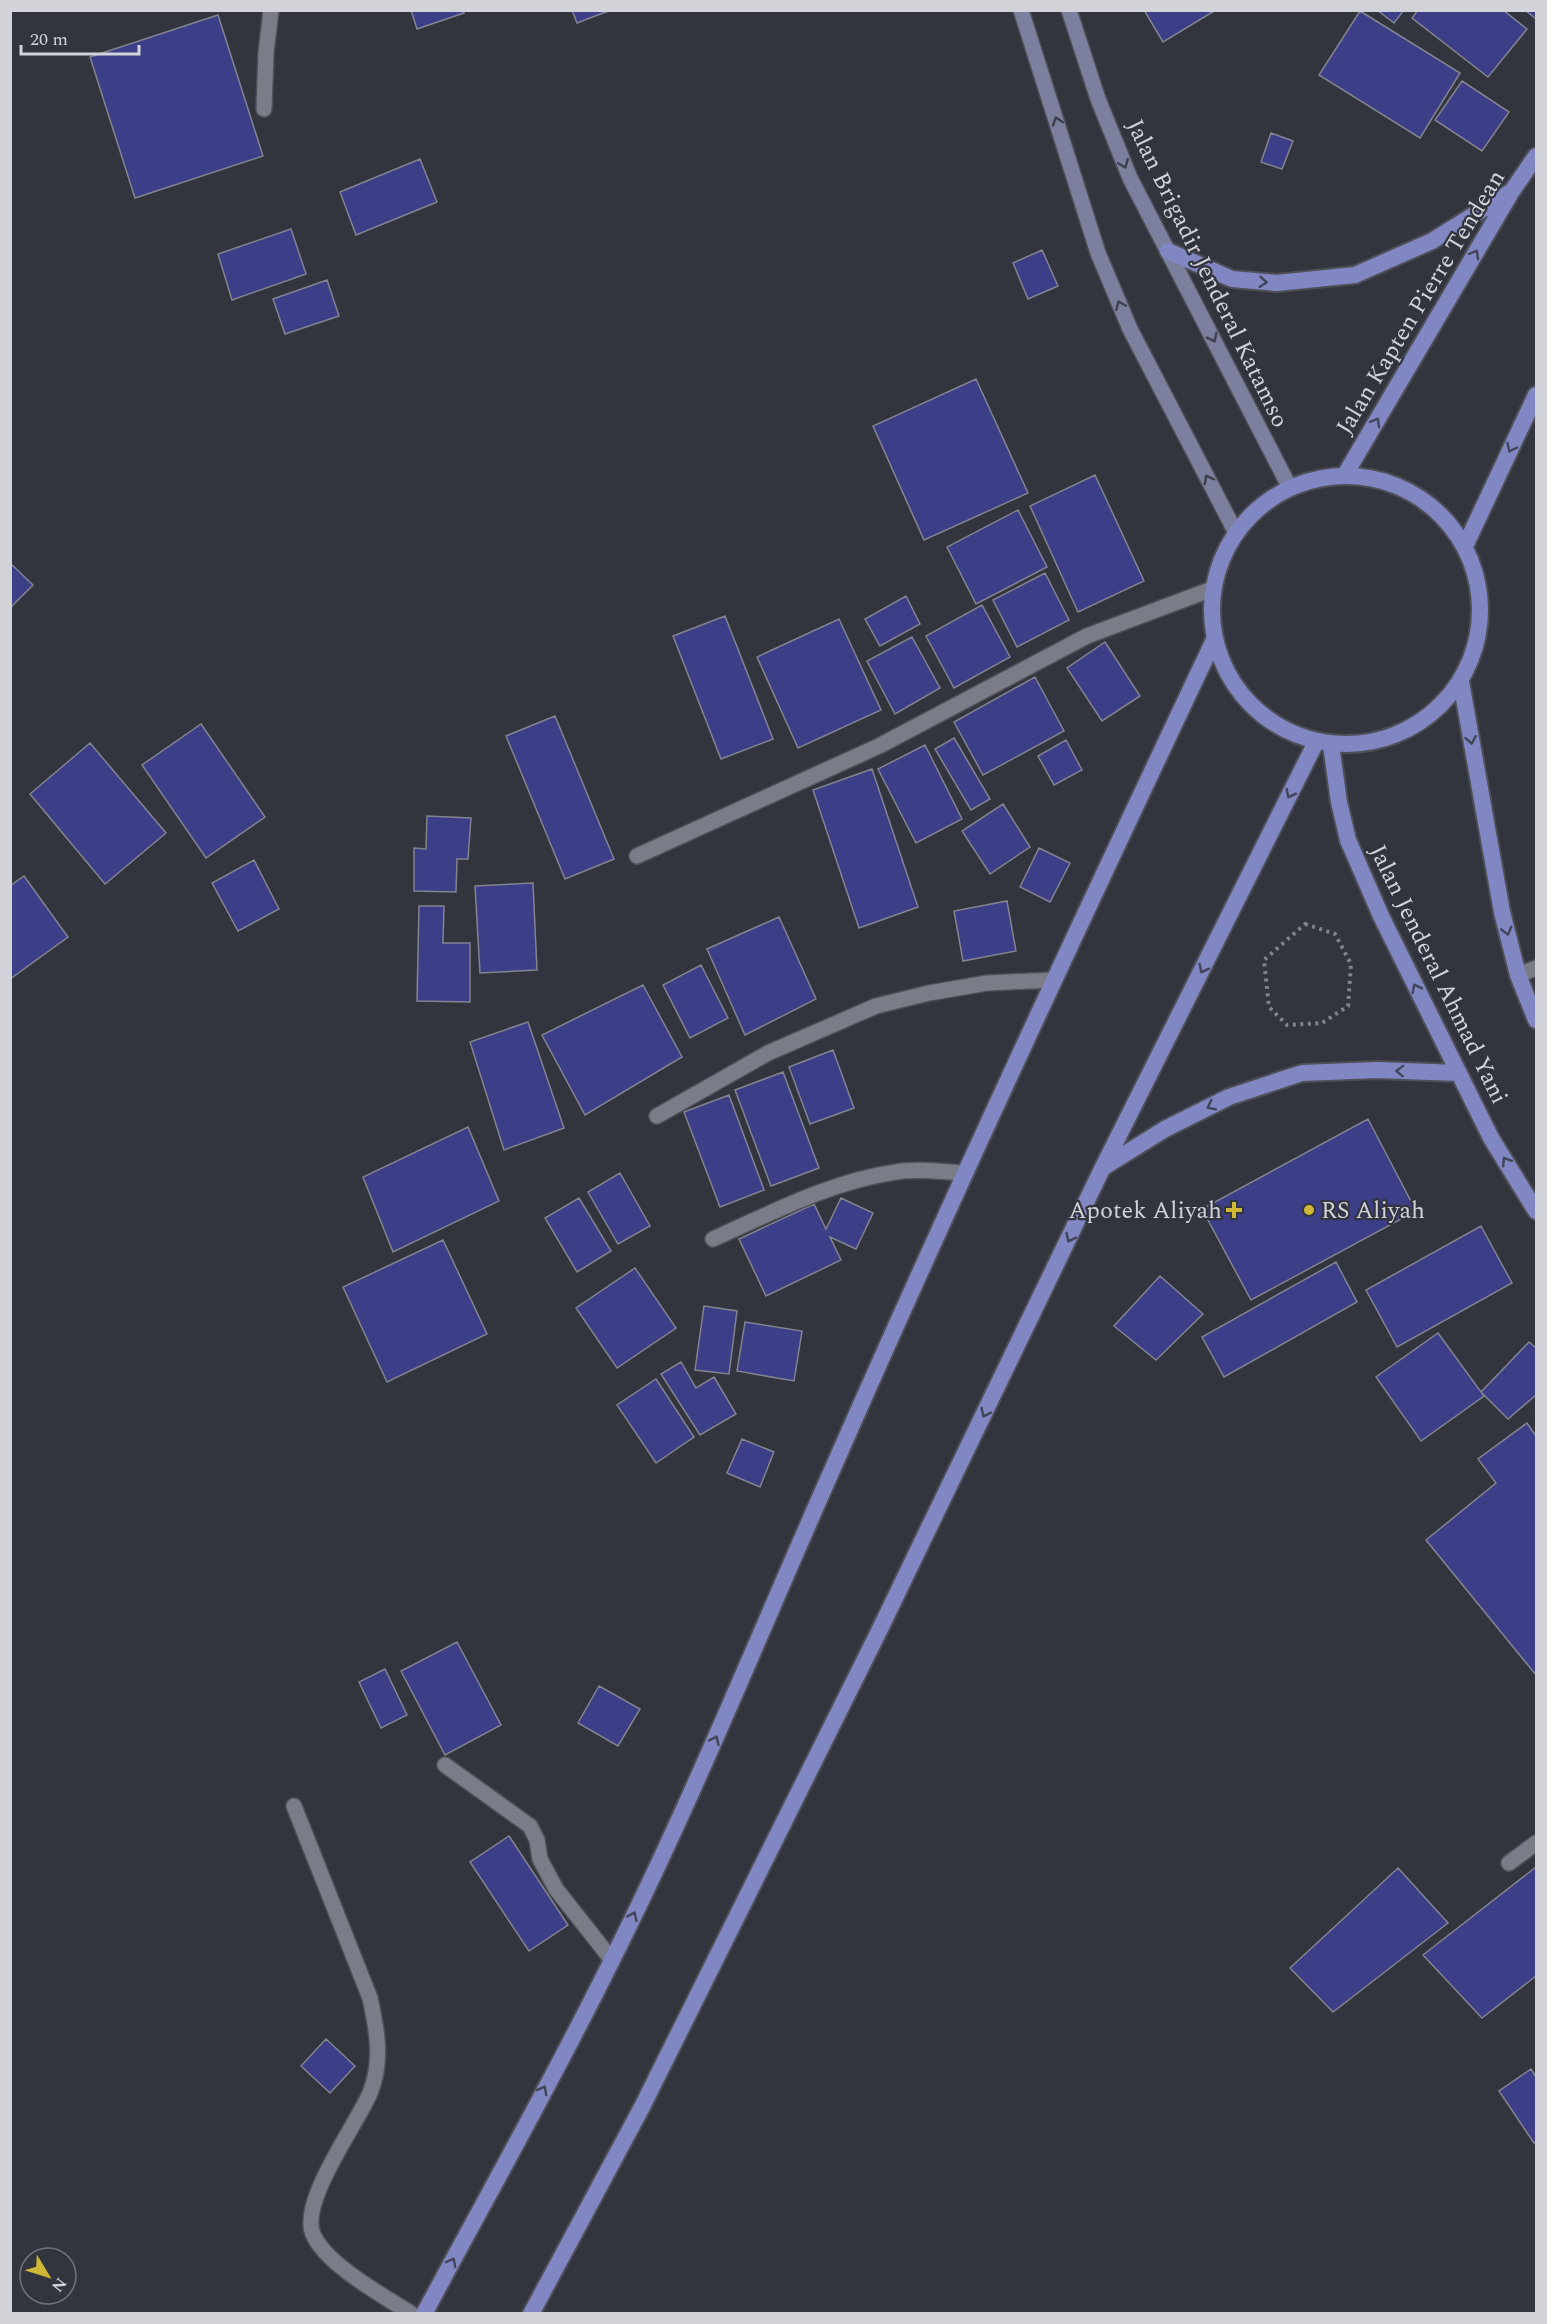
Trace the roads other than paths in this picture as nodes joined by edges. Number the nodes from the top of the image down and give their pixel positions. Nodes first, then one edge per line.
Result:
1 (271, 10) edge
2 (1021, 10) edge
3 (1069, 10) edge
4 (264, 109) dead end
5 (1536, 156) edge
6 (1512, 191) junction
7 (1168, 251) junction
8 (1536, 395) edge
9 (1346, 473) junction
10 (1289, 486) junction
11 (1235, 531) junction
12 (1466, 544) junction
13 (1212, 589) junction
14 (1214, 640) junction
15 (1461, 682) junction
16 (1324, 743) junction
17 (637, 856) dead end
18 (1536, 968) edge
19 (1518, 975) junction
20 (1054, 980) junction
21 (1536, 1020) edge
22 (1458, 1073) junction
23 (657, 1116) dead end
24 (1103, 1167) junction
25 (965, 1173) junction
26 (1536, 1211) edge
27 (713, 1239) dead end
28 (445, 1765) dead end
29 (294, 1806) dead end
30 (1536, 1843) edge
31 (1509, 1863) dead end
32 (612, 1960) junction
33 (412, 2313) edge
34 (424, 2313) edge
35 (531, 2313) edge

1 - 4 street
11 -> 2 main road
3 -> 7 main road, Jalan Brigadir Jenderal Katamso
5 - 6 highway, Jalan Kapten Pierre Tendean
7 -> 6 highway
9 -> 6 highway, Jalan Kapten Pierre Tendean
7 -> 10 main road, Jalan Brigadir Jenderal Katamso
8 -> 12 highway
9 - 10 highway
9 - 12 highway
10 - 11 highway
11 - 13 highway
12 - 15 highway
13 - 14 highway
13 - 17 street
14 - 16 highway
14 - 20 highway
15 - 16 highway
15 -> 19 highway
22 -> 16 highway, Jalan Jenderal Ahmad Yani
16 -> 24 highway
18 - 19 street
19 - 21 highway
20 - 23 street
20 - 25 highway
22 -> 24 highway
26 -> 22 highway, Jalan Jenderal Ahmad Yani
24 -> 35 highway
25 - 27 street
32 -> 25 highway
28 - 32 street
29 - 33 street
30 - 31 street
34 -> 32 highway

